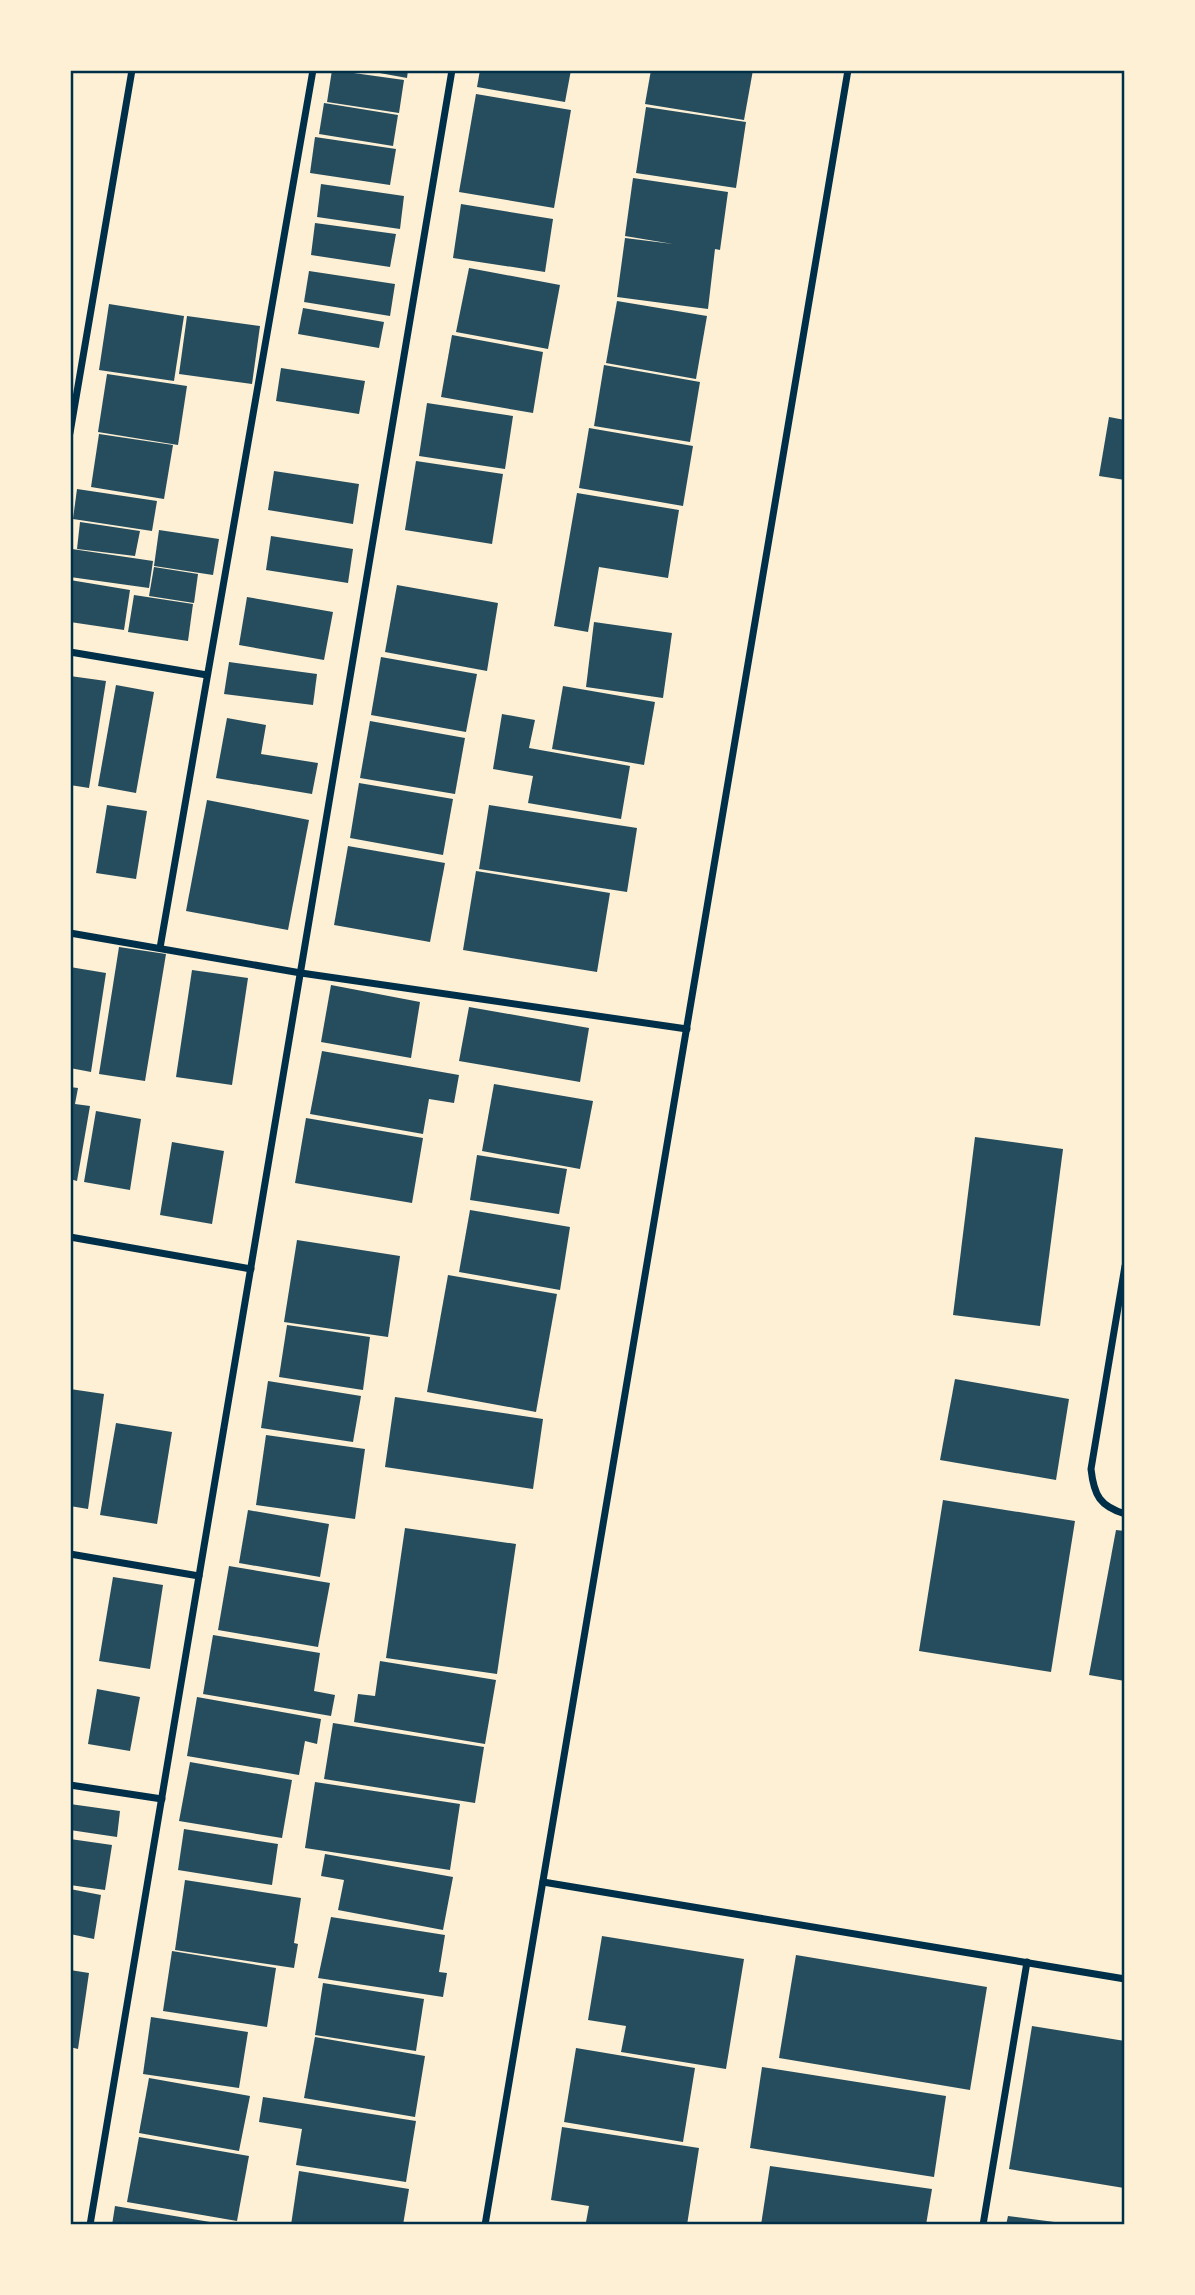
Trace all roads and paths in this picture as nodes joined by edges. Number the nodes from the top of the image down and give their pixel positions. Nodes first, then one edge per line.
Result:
1 (132, 70) edge
2 (313, 70) edge
3 (452, 70) edge
4 (848, 70) edge
5 (70, 433) edge
6 (70, 652) edge
7 (208, 675) junction
8 (70, 933) edge
9 (160, 948) junction
10 (301, 973) junction
11 (687, 1028) junction
12 (70, 1237) edge
13 (1125, 1266) edge
14 (251, 1269) junction
15 (1125, 1514) edge
16 (70, 1554) edge
17 (199, 1576) junction
18 (70, 1785) edge
19 (162, 1799) junction
20 (543, 1882) junction
21 (1027, 1962) junction
22 (1125, 1979) edge
23 (90, 2225) edge
24 (485, 2225) edge
25 (983, 2225) edge

1 - 5 street
2 - 7 street
3 - 10 street
4 - 11 street
6 - 7 street
7 - 9 street
8 - 9 street
9 - 10 street
10 - 11 street
10 - 14 street
11 - 20 street
12 - 14 street
13 - 15 street
14 - 17 street
16 - 17 street
17 - 19 street
18 - 19 street
19 - 23 street
20 - 21 street
20 - 24 street
21 - 22 street
21 - 25 street

